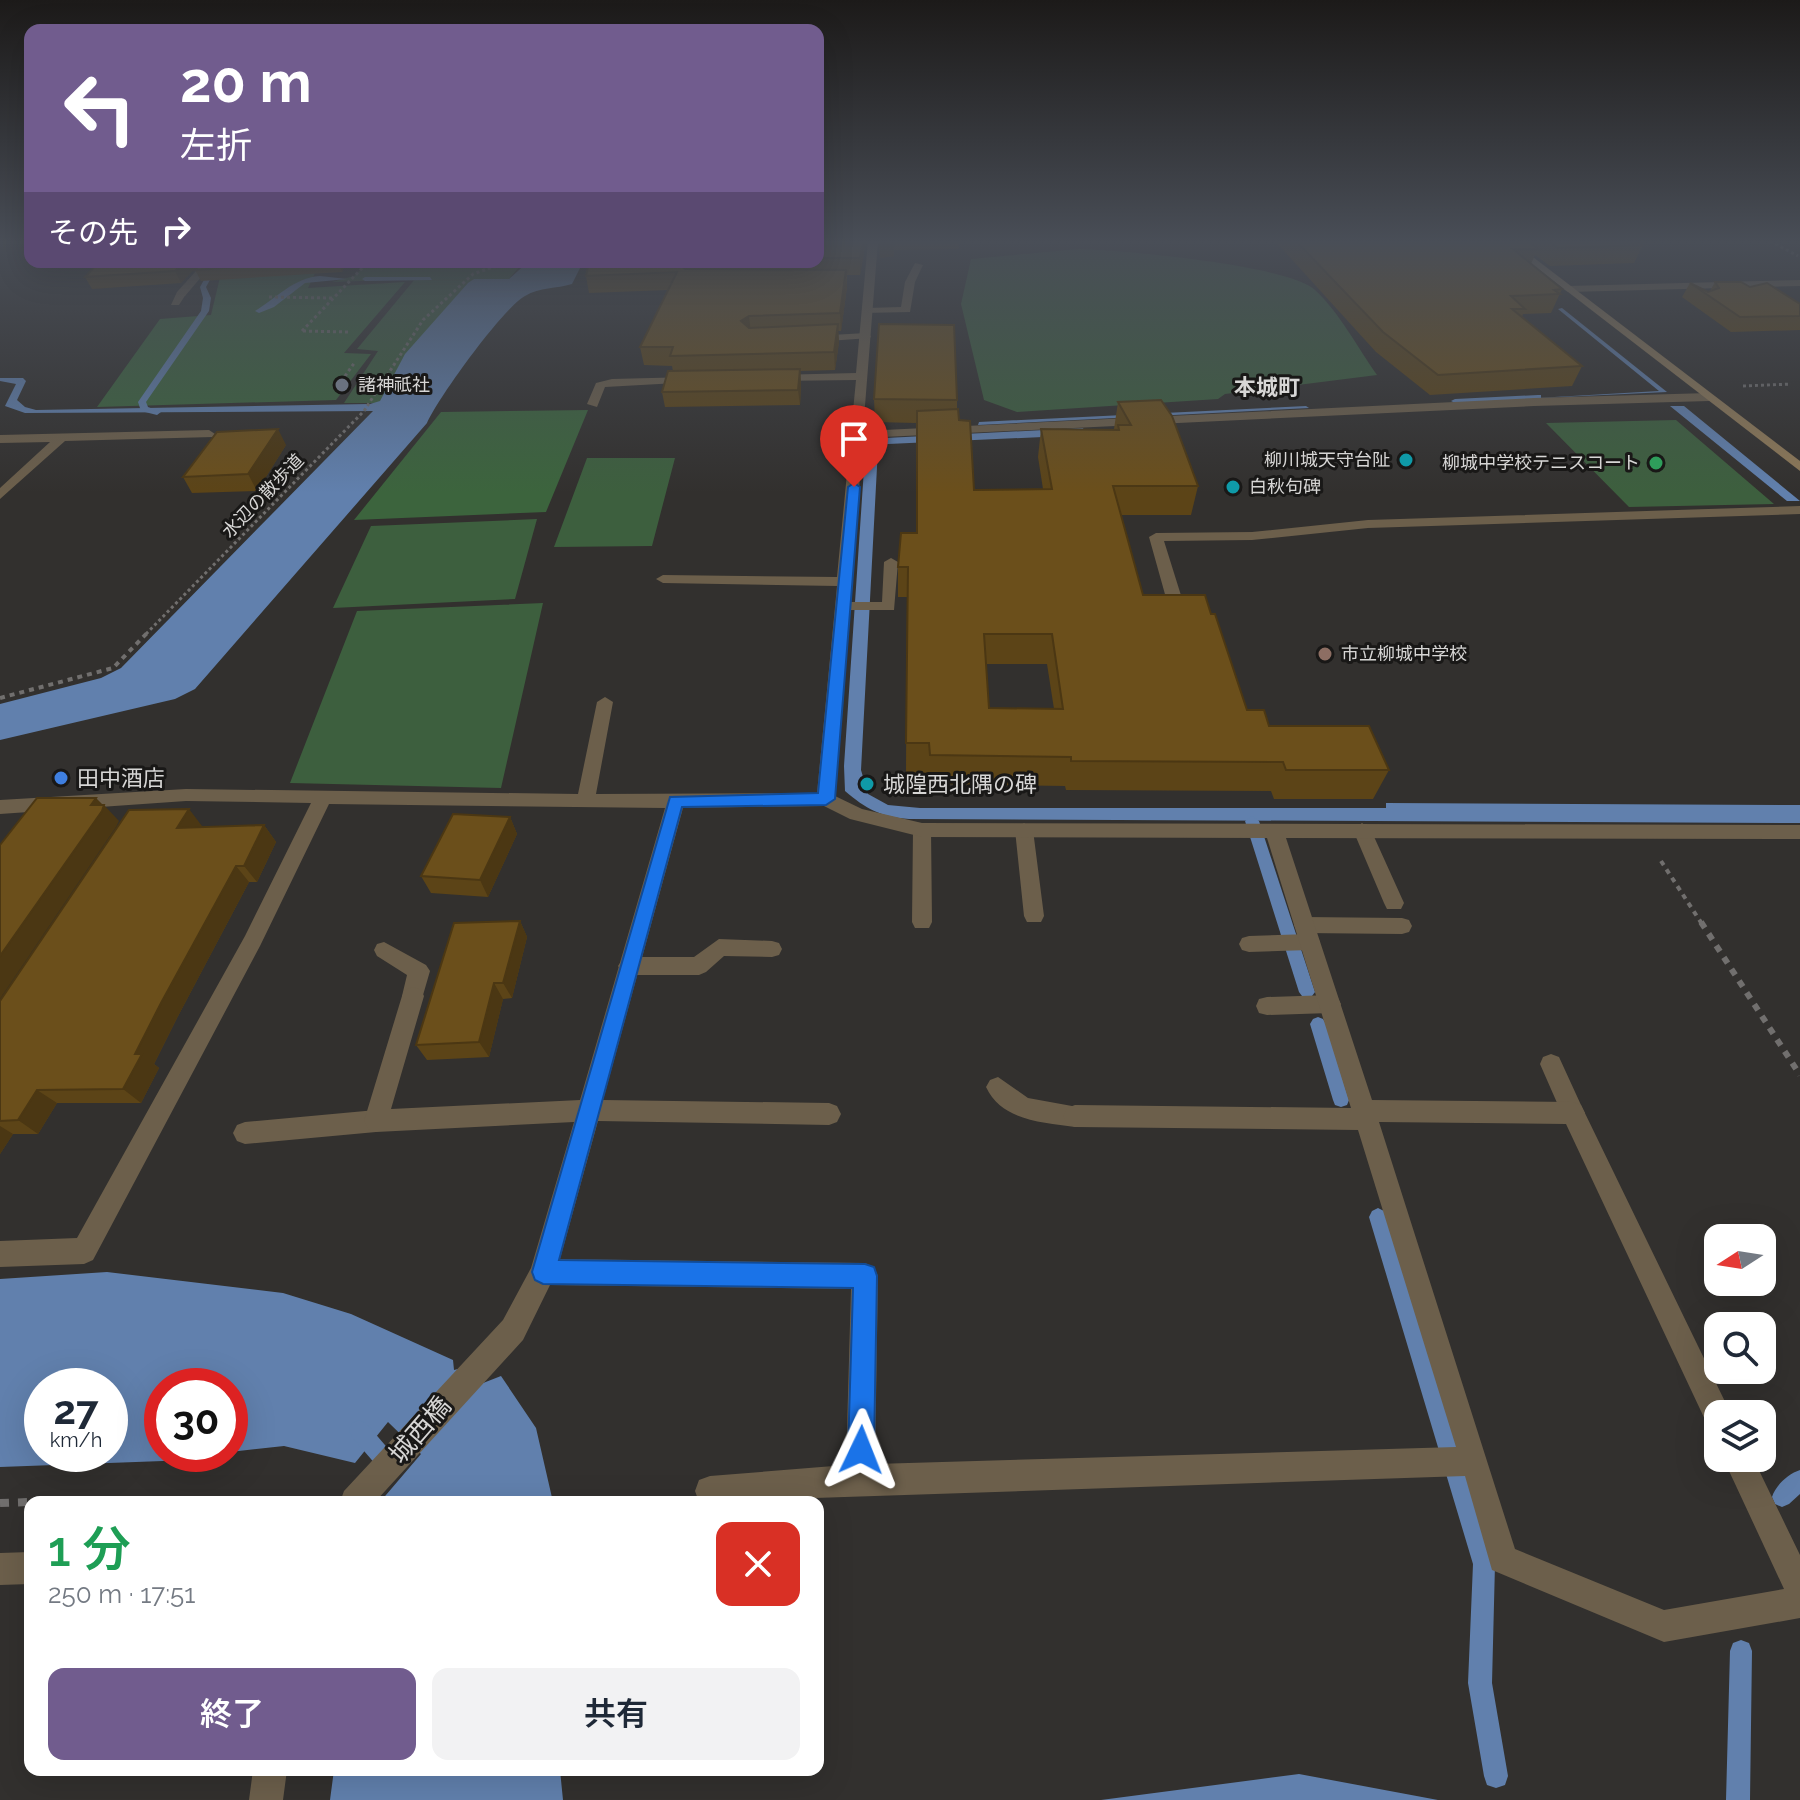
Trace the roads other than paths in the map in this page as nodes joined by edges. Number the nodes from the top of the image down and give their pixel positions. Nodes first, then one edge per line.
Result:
1 (866, 325) edge
2 (1615, 325) edge
3 (866, 336) junction
4 (797, 339) edge
5 (863, 376) junction
6 (757, 378) edge
7 (712, 379) edge
8 (1709, 397) junction
9 (593, 404) dead end
10 (209, 434) dead end
11 (858, 435) junction
12 (63, 436) junction
13 (0, 439) edge
14 (1800, 467) edge
15 (0, 495) edge
16 (1798, 510) edge
17 (891, 562) dead end
18 (663, 579) dead end
19 (845, 582) junction
20 (1176, 605) edge
21 (849, 608) junction
22 (605, 702) dead end
23 (150, 797) junction
24 (323, 797) junction
25 (826, 799) junction
26 (586, 801) junction
27 (676, 802) junction
28 (0, 807) edge
29 (134, 821) edge
30 (922, 830) junction
31 (1024, 830) junction
32 (1270, 830) junction
33 (1362, 830) junction
34 (1800, 832) edge
35 (1394, 903) dead end
36 (1034, 916) dead end
37 (922, 922) dead end
38 (1402, 926) dead end
39 (1299, 938) junction
40 (1249, 944) dead end
41 (772, 949) dead end
42 (384, 950) dead end
43 (629, 966) junction
44 (1330, 1004) junction
45 (1267, 1006) dead end
46 (1551, 1064) dead end
47 (998, 1087) dead end
48 (589, 1110) junction
49 (1573, 1113) junction
50 (829, 1114) dead end
51 (1365, 1115) junction
52 (376, 1121) junction
53 (245, 1133) dead end
54 (0, 1254) edge
55 (543, 1272) junction
56 (1710, 1400) edge
57 (1458, 1460) junction
58 (1745, 1472) edge
59 (860, 1479) junction
60 (710, 1491) dead end
61 (365, 1492) edge
62 (24, 1568) edge
63 (0, 1569) edge
64 (1800, 1589) edge
65 (1800, 1602) edge
66 (269, 1776) edge
67 (266, 1800) edge

1 - 3 street
2 - 8 main road
3 - 4 street
3 - 5 street
5 - 6 street
5 - 11 street
7 - 9 street
8 - 11 street
8 - 14 main road
10 - 12 street
11 - 19 street
12 - 13 street
12 - 15 street
16 - 20 street
17 - 21 street
18 - 19 street
19 - 21 street
21 - 25 street
22 - 26 street
23 - 24 street
23 - 28 street
23 - 29 street
24 - 26 street
24 - 54 street
25 - 27 street
25 - 30 street
26 - 27 street
27 - 43 street, 城西橋
30 - 31 street
30 - 37 street
31 - 32 street
31 - 36 street
32 - 33 street
32 - 39 street
33 - 34 street
33 - 35 street
38 - 39 street
39 - 40 street
39 - 44 street
41 - 43 street
42 - 52 street
43 - 48 street, 城西橋
44 - 45 street
44 - 51 street
46 - 49 street
47 - 51 street
48 - 50 street
48 - 52 street
48 - 55 street, 城西橋
49 - 51 street
49 - 56 street
51 - 57 street
52 - 53 street
55 - 59 street
55 - 61 street, 城西橋
57 - 59 street
57 - 65 street
58 - 64 street
59 - 60 street
62 - 63 street
66 - 67 street

